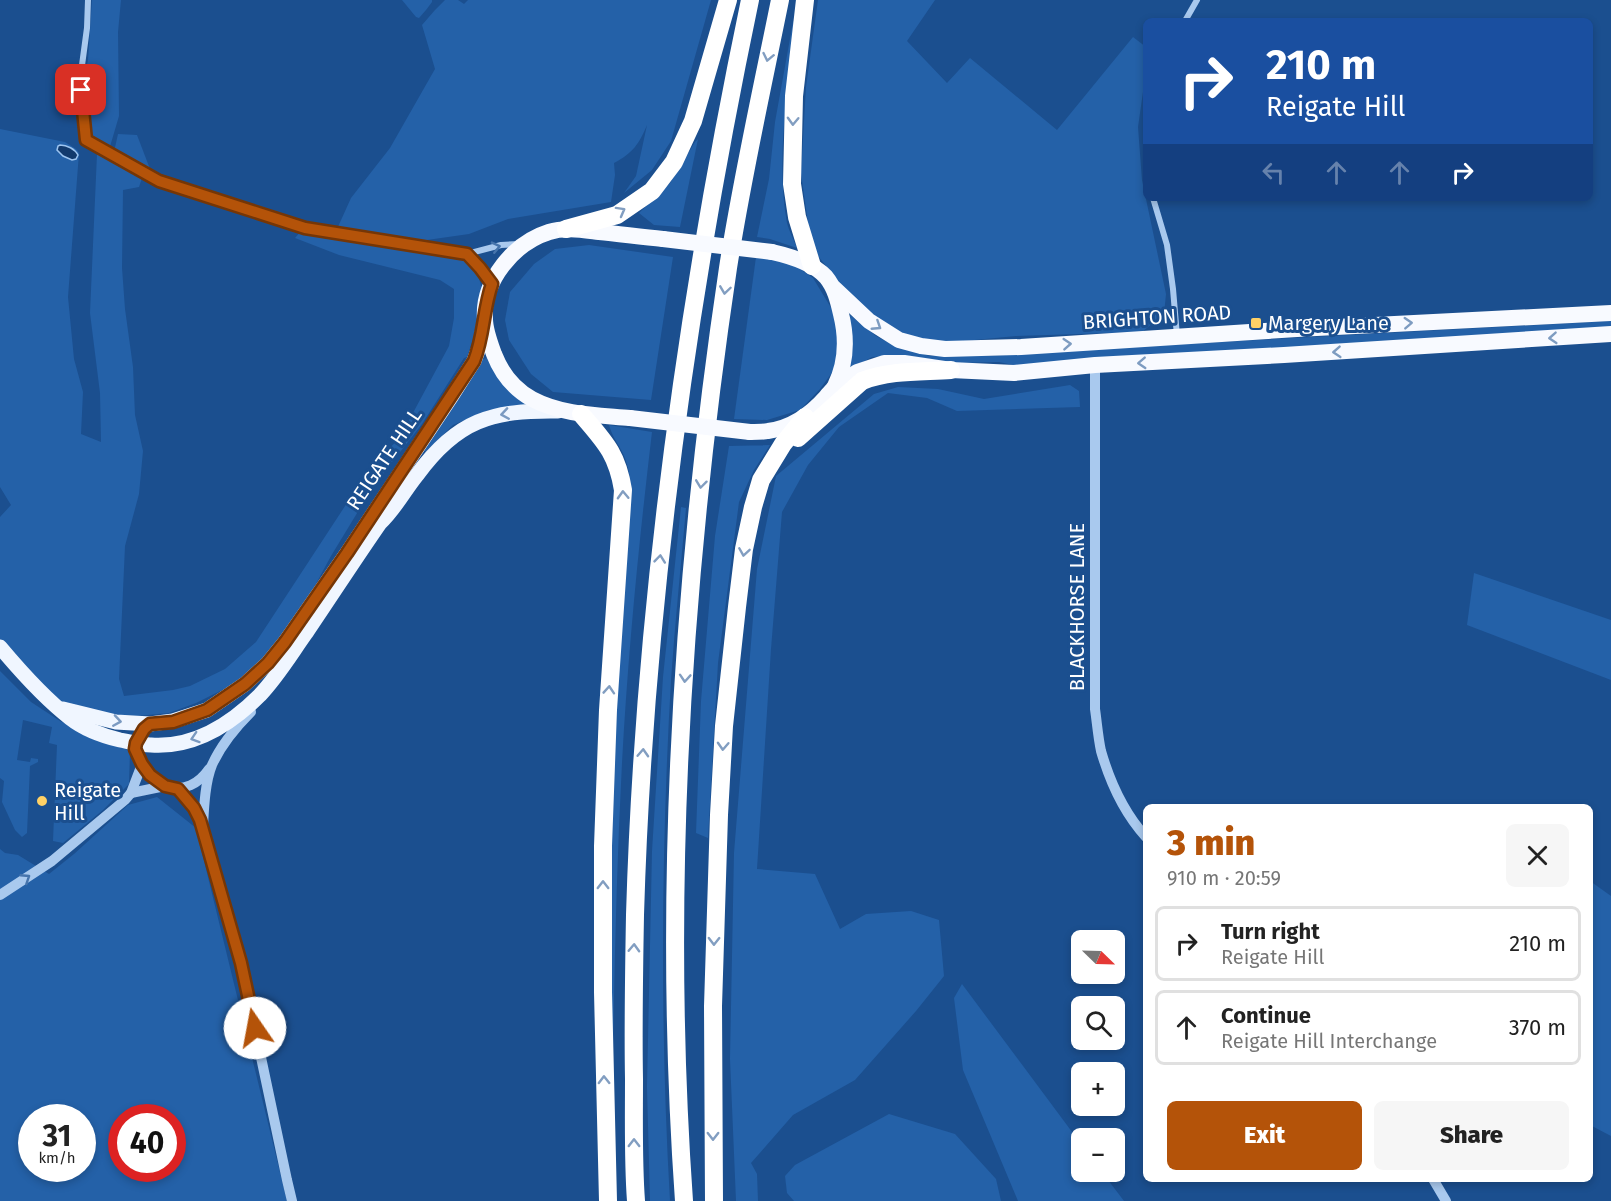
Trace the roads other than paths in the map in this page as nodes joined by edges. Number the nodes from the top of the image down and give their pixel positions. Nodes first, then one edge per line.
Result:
1 (88, 0) edge
2 (728, 0) edge
3 (750, 0) edge
4 (780, 0) edge
5 (805, 0) edge
6 (1197, 0) edge
7 (1187, 18) edge
8 (1154, 201) edge
9 (566, 229) junction
10 (525, 244) junction
11 (467, 254) junction
12 (812, 266) junction
13 (492, 284) junction
14 (834, 288) junction
15 (1611, 313) edge
16 (484, 319) junction
17 (1611, 334) edge
18 (1177, 337) junction
19 (1095, 365) junction
20 (951, 370) junction
21 (835, 387) junction
22 (572, 412) junction
23 (805, 417) junction
24 (775, 458) junction
25 (390, 514) junction
26 (0, 647) edge
27 (60, 708) junction
28 (150, 724) junction
29 (136, 743) junction
30 (142, 764) junction
31 (211, 766) junction
32 (165, 786) junction
33 (178, 789) junction
34 (131, 792) junction
35 (203, 826) junction
36 (1143, 834) edge
37 (0, 895) edge
38 (1435, 1182) edge
39 (292, 1201) edge
40 (608, 1201) edge
41 (636, 1201) edge
42 (684, 1201) edge
43 (714, 1201) edge
44 (1446, 1201) edge

1 - 11 street
9 -> 2 highway
41 -> 3 highway
4 -> 42 highway
5 -> 12 highway
6 - 7 street
8 - 18 street
9 - 10 highway
9 - 12 highway, bridge
11 -> 10 street
10 - 13 highway
11 - 13 street
12 - 14 highway, BRIGHTON ROAD
13 - 16 highway
14 -> 18 highway, BRIGHTON ROAD
14 - 21 highway
18 -> 15 highway, BRIGHTON ROAD
16 - 22 highway
16 - 28 main road, REIGATE HILL
17 -> 19 highway
19 - 20 highway
19 - 36 street, BLACKHORSE LANE
20 - 21 highway
20 - 24 highway
21 - 23 highway
22 - 23 highway, bridge
22 -> 25 main road, REIGATE HILL
40 -> 22 highway
23 - 24 highway
24 -> 43 highway
25 -> 29 main road, REIGATE HILL
25 - 31 street
26 - 27 main road, REIGATE HILL
27 -> 28 main road, REIGATE HILL
27 - 29 main road, REIGATE HILL
28 - 29 street
29 - 30 street
30 - 32 street
30 - 34 street
31 - 33 street
31 - 35 street
32 - 33 street
32 - 34 street
33 - 35 street
37 -> 34 street
35 - 39 street
38 - 44 street

